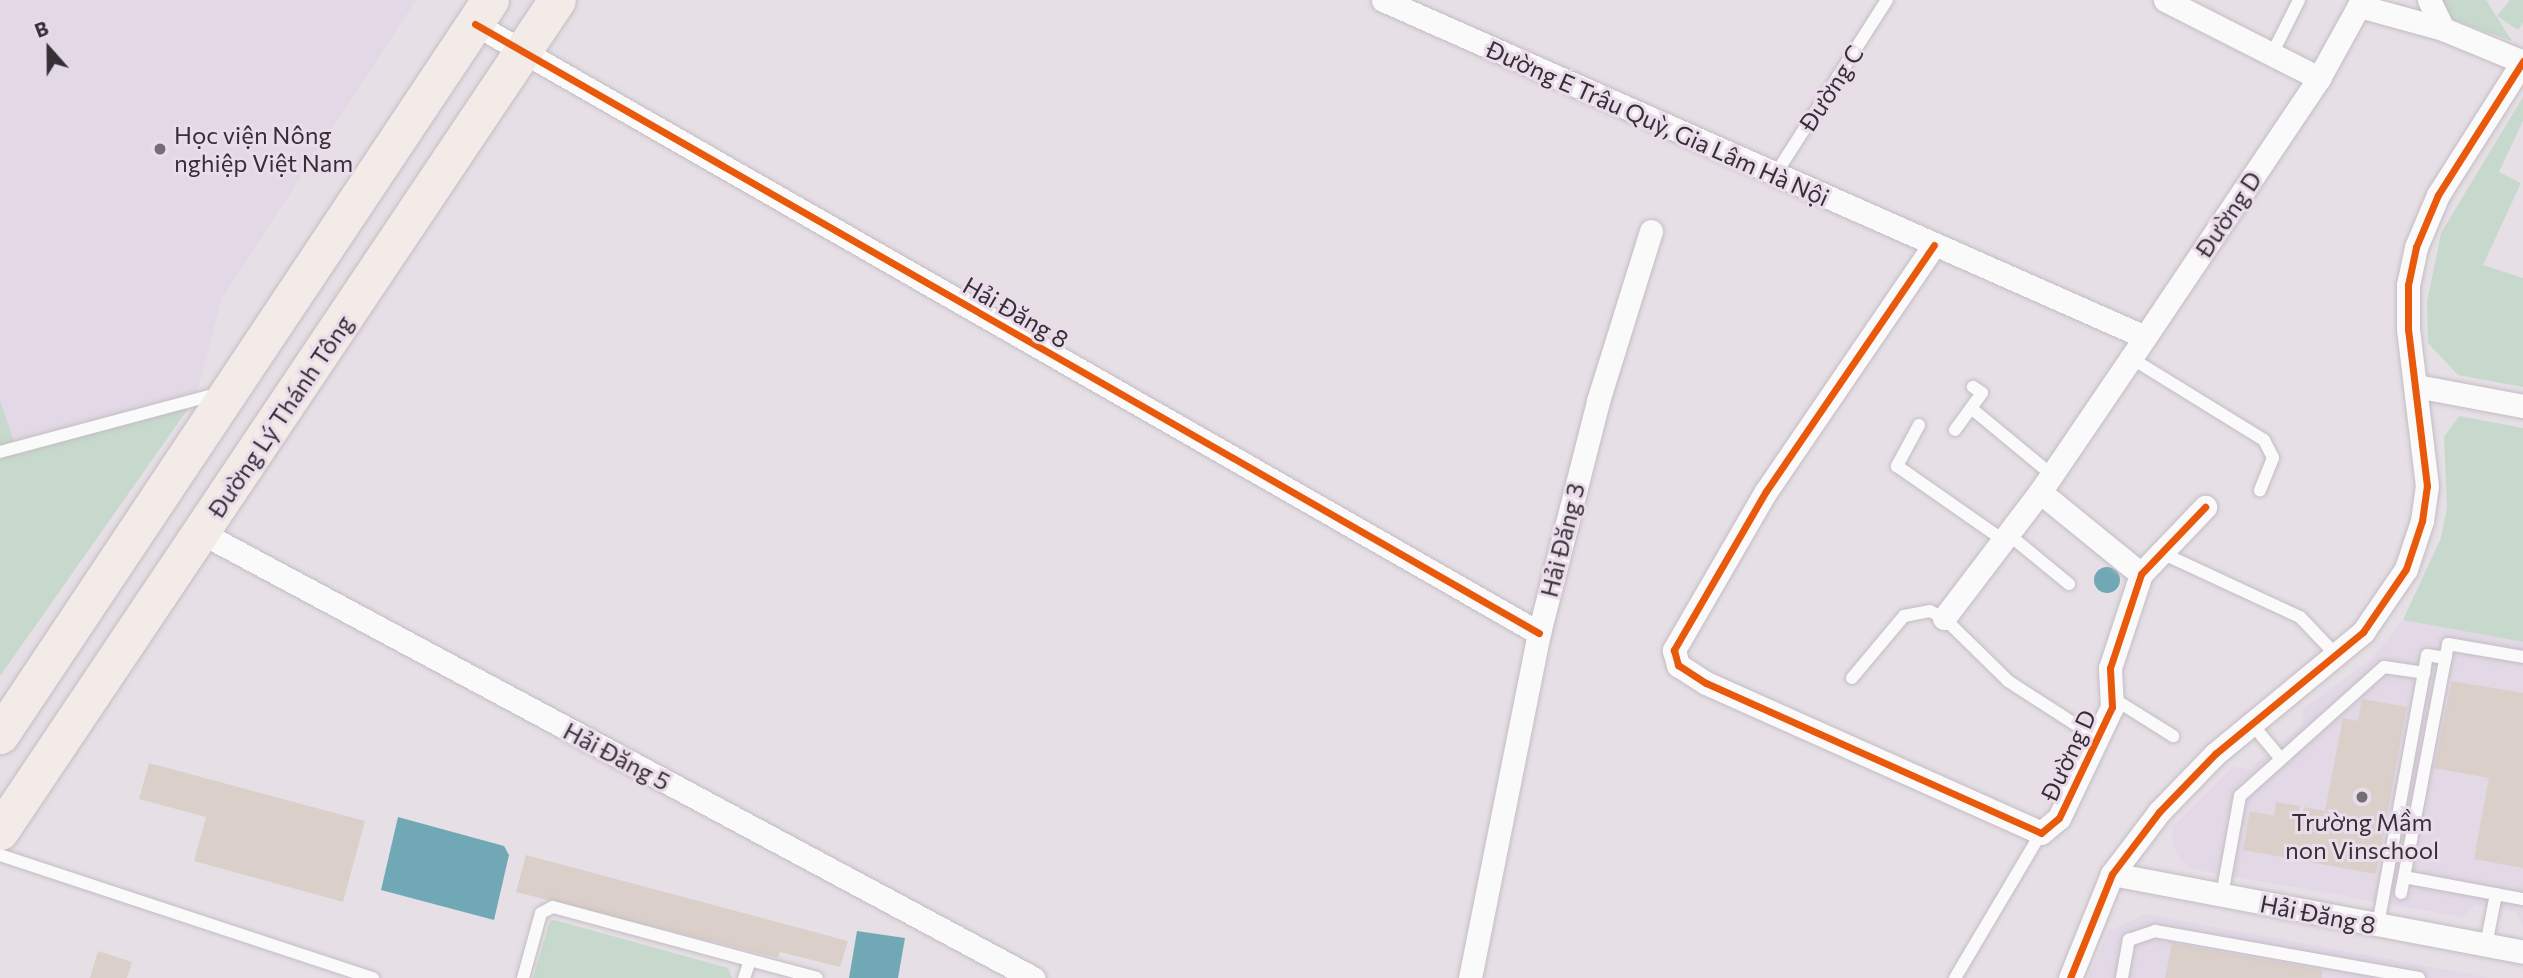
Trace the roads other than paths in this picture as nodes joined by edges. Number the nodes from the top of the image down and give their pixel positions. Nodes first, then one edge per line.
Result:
1 (557, 0) edge
2 (1383, 0) edge
3 (1887, 0) edge
4 (2165, 0) edge
5 (2299, 0) edge
6 (2429, 0) edge
7 (2360, 3) edge
8 (482, 12) edge
9 (2443, 29) junction
10 (523, 51) junction
11 (2272, 54) junction
12 (2523, 62) edge
13 (2319, 78) junction
14 (1774, 175) junction
15 (1651, 231) dead end
16 (1934, 245) junction
17 (2145, 337) junction
18 (2132, 358) junction
19 (2416, 386) junction
20 (1973, 387) dead end
21 (230, 390) junction
22 (2523, 406) edge
23 (1971, 408) junction
24 (1919, 425) dead end
25 (1955, 430) dead end
26 (0, 452) edge
27 (2046, 484) junction
28 (2260, 489) dead end
29 (2205, 507) dead end
30 (202, 533) junction
31 (2006, 537) junction
32 (2164, 554) junction
33 (2141, 574) junction
34 (2069, 584) dead end
35 (1944, 618) junction
36 (1539, 633) junction
37 (2337, 656) junction
38 (2523, 657) edge
39 (2446, 658) junction
40 (2425, 673) junction
41 (1852, 678) dead end
42 (2114, 699) junction
43 (2252, 724) junction
44 (0, 735) edge
45 (2173, 736) dead end
46 (2098, 739) junction
47 (2281, 759) junction
48 (2405, 783) junction
49 (2421, 786) junction
50 (0, 831) edge
51 (2041, 833) junction
52 (0, 855) edge
53 (2112, 874) junction
54 (2404, 877) junction
55 (2401, 893) dead end
56 (2496, 894) junction
57 (2222, 895) junction
58 (2523, 899) edge
59 (2378, 925) junction
60 (2486, 945) junction
61 (2523, 952) edge
62 (750, 960) junction
63 (373, 978) edge
64 (523, 978) edge
65 (744, 978) edge
66 (817, 978) edge
67 (1033, 978) edge
68 (1471, 978) edge
69 (1955, 978) edge
70 (2070, 978) edge
71 (2122, 978) edge
72 (2419, 978) edge

1 - 10 main road, Đường Lý Thánh Tông
2 - 14 street, Đường E Trâu Quỳ, Gia Lâm Hà Nội
3 - 14 lane, Đường C
4 - 11 street
5 - 11 lane
6 - 9 street
7 - 9 street
7 - 13 street, Đường D
8 - 10 street, Hải Đăng 8
8 - 21 main road
9 - 12 street
10 - 30 main road, Đường Lý Thánh Tông
10 - 36 street, Hải Đăng 8
11 - 13 street
12 - 19 street
13 - 17 street, Đường D
14 - 16 street, Đường E Trâu Quỳ, Gia Lâm Hà Nội
15 - 36 street, Hải Đăng 3
16 - 17 street, Đường E Trâu Quỳ, Gia Lâm Hà Nội
16 - 51 street
17 - 18 street, Đường D
18 - 27 street, Đường D
18 - 28 lane
19 - 22 street
19 - 37 street
20 - 23 lane
21 - 26 lane
21 - 44 main road
23 - 25 lane
23 - 27 lane
24 - 31 lane
27 - 31 street, Đường D
27 - 33 street
29 - 32 street
30 - 50 main road, Đường Lý Thánh Tông
30 - 67 street, Hải Đăng 5
31 - 34 lane
31 - 35 street, Đường D
32 - 33 street
32 - 37 lane
33 - 42 street, Đường D
35 - 41 lane
35 - 46 lane, Đường D
36 - 68 street, Hải Đăng 3
37 - 43 street
38 - 39 lane
39 - 40 lane
39 - 49 lane
40 - 47 lane
40 - 48 lane
42 - 45 lane
42 - 46 street, Đường D
43 - 47 lane
43 - 53 street
46 - 51 street, Đường D
47 - 57 lane
48 - 49 lane
48 - 59 lane
49 - 54 lane
51 - 69 lane, Đường D
52 - 63 lane
53 - 57 street, Hải Đăng 8
53 - 70 street
54 - 55 lane
54 - 56 lane
56 - 58 lane
56 - 60 lane
57 - 59 street, Hải Đăng 8
59 - 60 street, Hải Đăng 8
60 - 61 street, Hải Đăng 8
62 - 64 lane
62 - 65 lane
62 - 66 lane
71 - 72 lane

